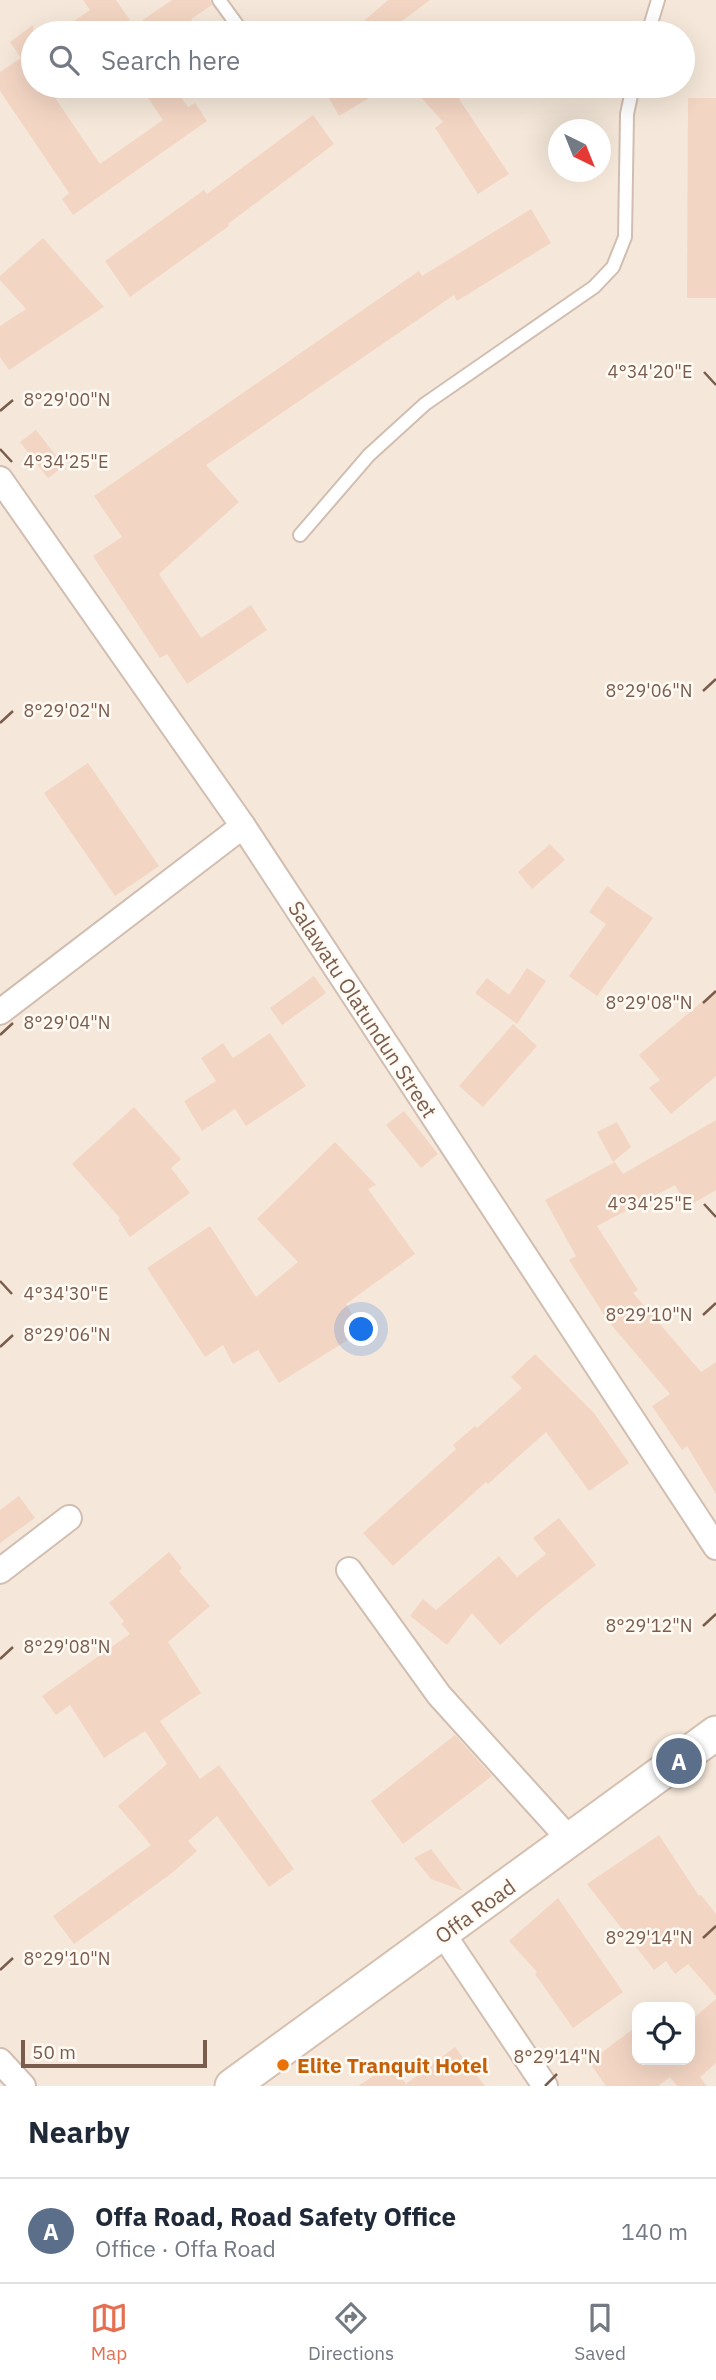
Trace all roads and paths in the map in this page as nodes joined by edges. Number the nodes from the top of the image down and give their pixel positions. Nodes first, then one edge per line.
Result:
1 (219, 0) edge
2 (657, 0) edge
3 (234, 21) edge
4 (651, 21) edge
5 (630, 98) edge
6 (0, 479) edge
7 (300, 535) dead end
8 (243, 826) junction
9 (0, 1012) edge
10 (69, 1518) dead end
11 (716, 1547) edge
12 (349, 1570) dead end
13 (0, 1571) edge
14 (716, 1733) edge
15 (571, 1841) junction
16 (443, 1934) junction
17 (0, 2061) edge
18 (23, 2086) edge
19 (232, 2086) edge
20 (545, 2086) edge

1 - 3 lane
2 - 4 lane
5 - 7 lane
6 - 8 street, Salawatu Olatundun Street
8 - 9 street
8 - 11 street, Salawatu Olatundun Street
10 - 13 street
12 - 15 street
14 - 15 street, Offa Road
15 - 16 street, Offa Road
16 - 19 street, Offa Road
16 - 20 street
17 - 18 street

